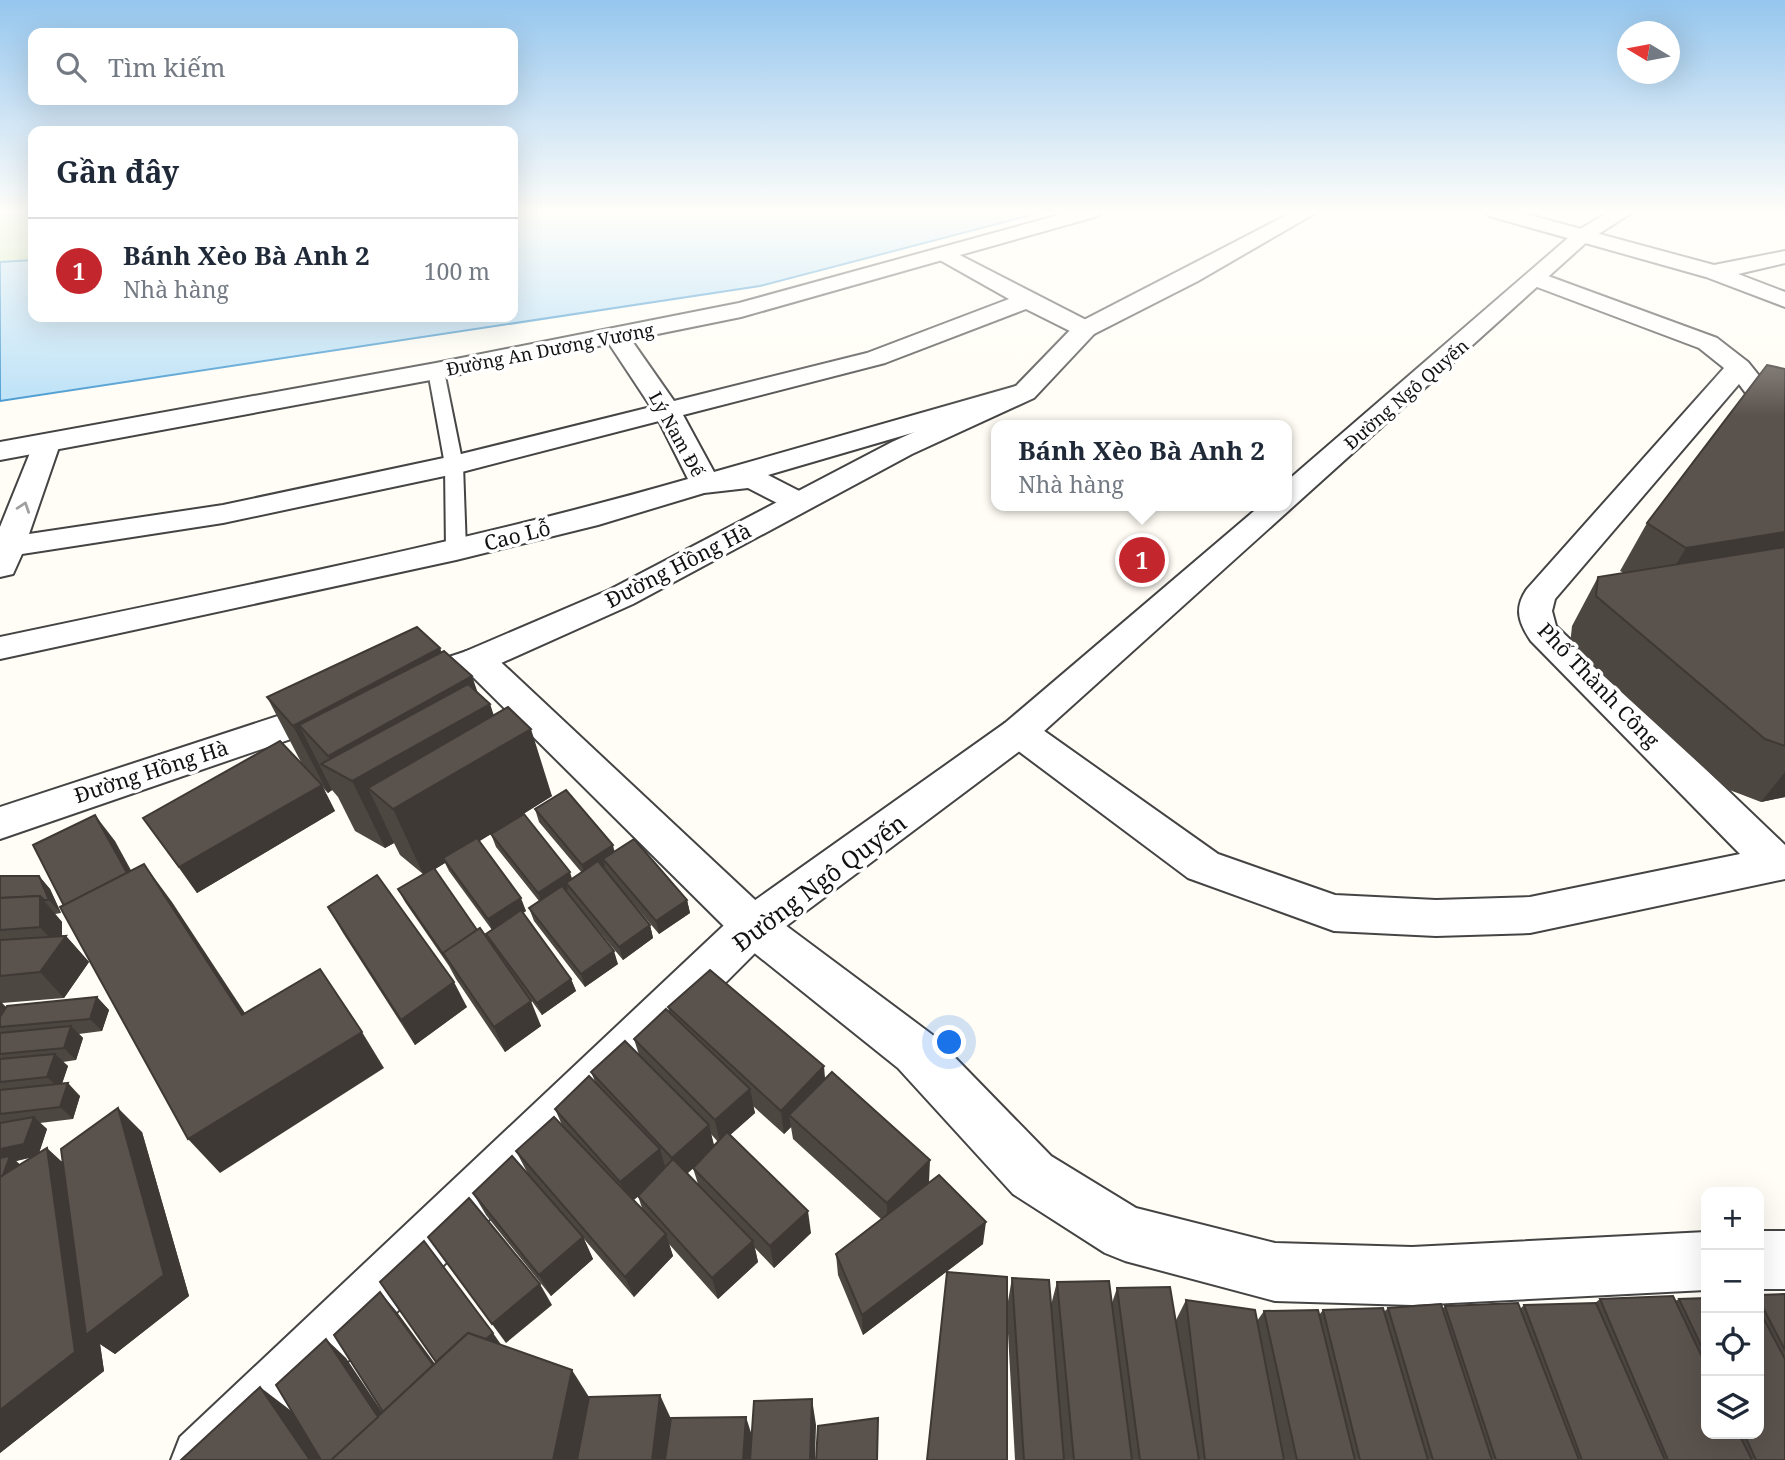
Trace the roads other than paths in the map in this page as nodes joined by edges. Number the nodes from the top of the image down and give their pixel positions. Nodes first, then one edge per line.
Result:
1 (850, 280) edge
2 (992, 280) edge
3 (1182, 280) edge
4 (1536, 280) edge
5 (1540, 280) edge
6 (1735, 280) edge
7 (1027, 300) junction
8 (1785, 300) edge
9 (1085, 329) junction
10 (616, 337) junction
11 (1739, 367) junction
12 (436, 371) junction
13 (1026, 392) junction
14 (666, 409) junction
15 (1785, 427) edge
16 (46, 444) junction
17 (0, 451) edge
18 (454, 465) junction
19 (706, 485) junction
20 (1292, 494) edge
21 (798, 502) junction
22 (1272, 511) edge
23 (456, 550) junction
24 (5, 558) edge
25 (0, 648) edge
26 (477, 660) junction
27 (1019, 732) junction
28 (0, 822) edge
29 (1781, 863) edge
30 (753, 926) junction
31 (1764, 1260) edge
32 (1785, 1260) edge
33 (1701, 1261) edge
34 (203, 1460) edge

1 - 10 street, Đường An Dương Vương
2 - 7 street
3 - 9 street, Đường Hồng Hà
4 - 20 street, Đường Ngô Quyến
5 - 11 street
6 - 8 street
7 - 9 street
7 - 14 street
9 - 13 street, Đường Hồng Hà
10 - 12 street, Đường An Dương Vương
10 - 14 street, Lý Nam Đế
11 - 15 street
11 - 29 street, Phố Thành Công
12 - 16 street, Đường An Dương Vương
12 - 18 lane
13 - 19 street, Cao Lỗ
13 - 21 street, Đường Hồng Hà
14 - 18 street
14 - 19 street, Lý Nam Đế
16 - 17 street, Đường An Dương Vương
24 -> 16 street
18 - 23 lane
18 - 24 street
19 - 21 street, Lý Nam Đế
19 - 23 street, Cao Lỗ
21 - 26 street, Đường Hồng Hà
22 - 27 street, Đường Ngô Quyến
23 - 25 street, Cao Lỗ
26 - 28 street, Đường Hồng Hà
26 - 30 street
27 - 29 street
27 - 30 street, Đường Ngô Quyến
30 - 33 street
30 - 34 street, Đường Ngô Quyến
31 - 32 street

